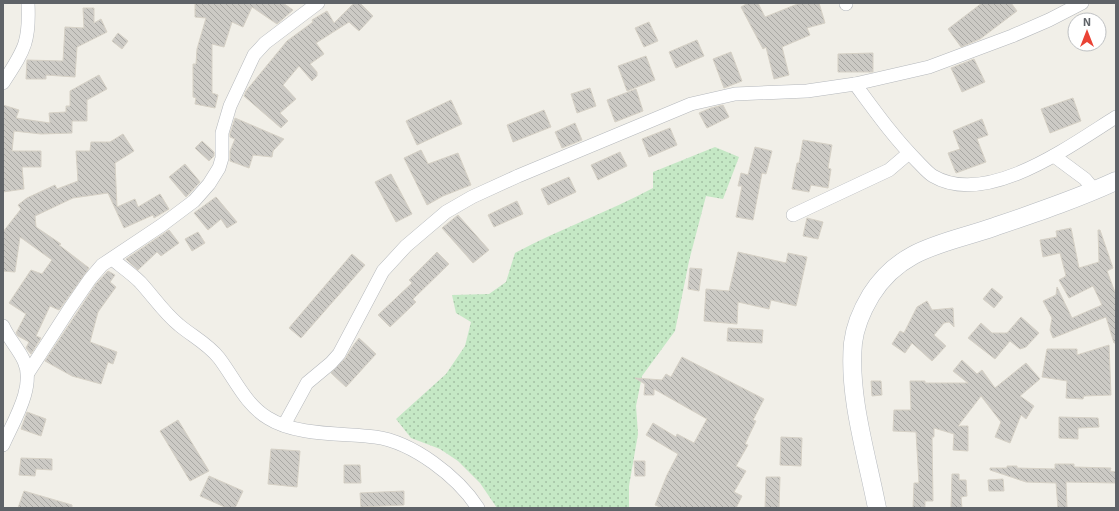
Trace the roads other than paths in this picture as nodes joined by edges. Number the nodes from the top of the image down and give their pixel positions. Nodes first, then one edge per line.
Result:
1 (28, 3) edge
2 (318, 3) edge
3 (1082, 3) edge
4 (3, 82) edge
5 (855, 84) junction
6 (1116, 117) edge
7 (910, 154) junction
8 (1054, 156) junction
9 (1116, 181) edge
10 (1095, 191) junction
11 (793, 215) dead end
12 (112, 259) junction
13 (3, 326) edge
14 (28, 373) junction
15 (284, 425) junction
16 (3, 445) edge
17 (478, 508) edge
18 (877, 508) edge

1 - 4 street
2 - 12 street
3 - 5 street
5 - 7 street
5 - 15 street
6 - 8 street
7 - 8 street
7 - 11 street
8 - 10 street
9 - 10 street
10 - 18 street
12 - 14 street
12 - 15 street
13 - 14 street
14 - 16 street
15 - 17 street

